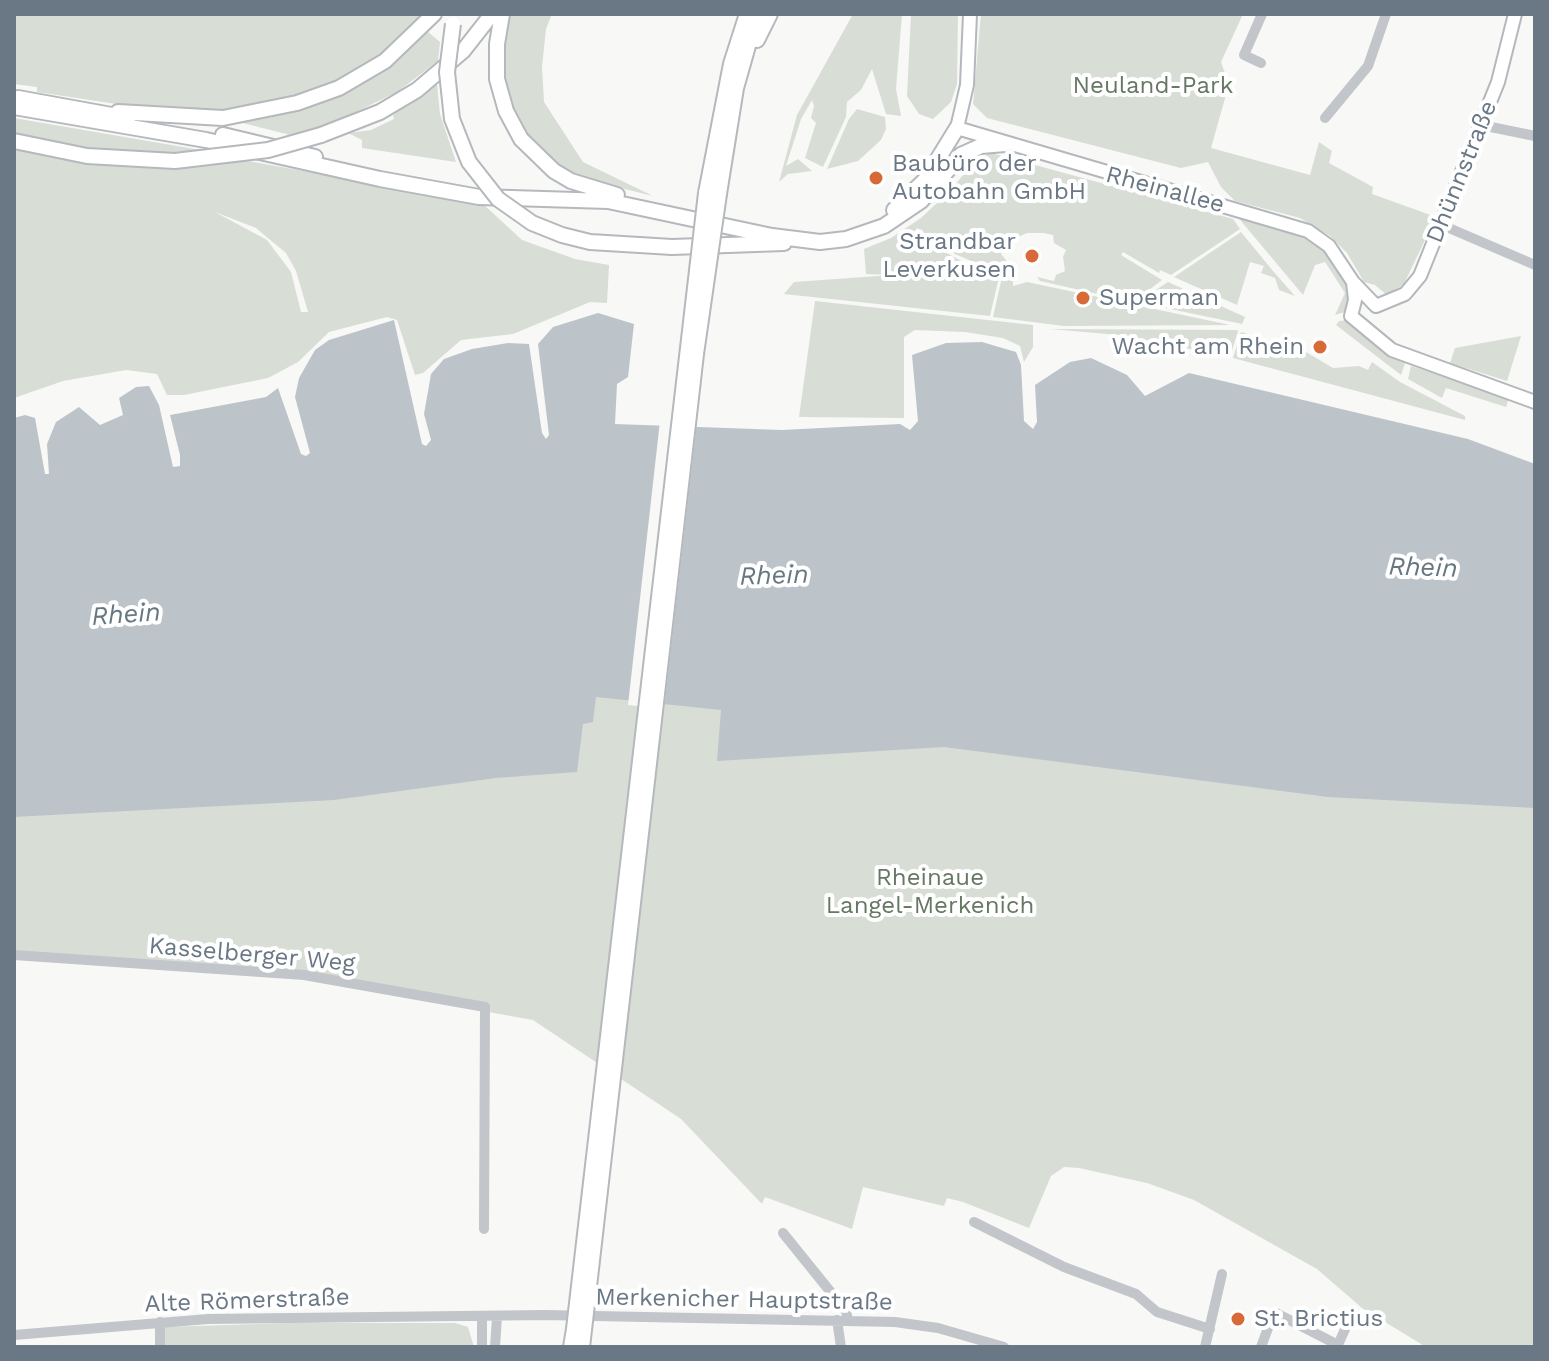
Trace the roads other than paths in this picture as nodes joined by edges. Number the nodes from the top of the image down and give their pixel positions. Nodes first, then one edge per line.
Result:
1 (434, 14) edge
2 (492, 14) edge
3 (502, 14) edge
4 (747, 14) edge
5 (757, 14) edge
6 (770, 14) edge
7 (970, 14) edge
8 (1262, 14) edge
9 (1386, 14) edge
10 (1515, 14) edge
11 (454, 19) edge
12 (1261, 63) dead end
13 (736, 88) junction
14 (14, 98) edge
15 (14, 107) edge
16 (98, 111) junction
17 (1325, 118) dead end
18 (1481, 125) junction
19 (957, 128) junction
20 (1535, 136) edge
21 (14, 141) edge
22 (1005, 144) junction
23 (934, 183) junction
24 (712, 194) junction
25 (629, 199) junction
26 (1442, 225) junction
27 (820, 242) junction
28 (1535, 265) edge
29 (1366, 301) junction
30 (1368, 322) junction
31 (1535, 402) edge
32 (14, 955) edge
33 (974, 1222) dead end
34 (484, 1229) dead end
35 (783, 1233) dead end
36 (1222, 1274) dead end
37 (1351, 1316) dead end
38 (482, 1317) junction
39 (497, 1317) junction
40 (843, 1320) junction
41 (160, 1322) junction
42 (1210, 1329) junction
43 (579, 1330) junction
44 (14, 1335) edge
45 (978, 1343) edge
46 (1338, 1346) edge
47 (160, 1347) edge
48 (482, 1347) edge
49 (495, 1347) edge
50 (571, 1347) edge
51 (582, 1347) edge
52 (841, 1347) edge
53 (1004, 1347) edge
54 (1205, 1347) edge
55 (1261, 1347) edge

1 - 16 highway
2 - 21 highway, bridge
3 - 25 highway
4 - 24 highway
5 - 13 highway
6 - 13 highway
7 - 19 main road
8 - 12 street
9 - 17 street
10 - 18 main road, Dhünnstraße
11 - 27 highway, bridge
13 - 24 highway
14 - 16 highway
15 - 27 highway
16 - 25 highway
18 - 20 street
18 - 26 main road, Dhünnstraße
19 - 22 main road, Rheinallee
19 - 23 highway
19 - 25 highway
22 - 23 highway
22 - 29 main road, Rheinallee
23 - 27 highway
24 - 43 highway, bridge
26 - 28 street
26 - 29 main road, Dhünnstraße
29 - 30 main road, Rheinallee
29 - 30 main road, Rheinallee
30 - 31 main road, Rheinallee
32 - 34 street, Kasselberger Weg
33 - 42 street
35 - 40 street
36 - 42 street
37 - 46 street
38 - 39 street, Merkenicher Hauptstraße
38 - 41 street, Alte Römerstraße
38 - 48 street
39 - 40 street, Merkenicher Hauptstraße
39 - 49 street
40 - 45 street, Merkenicher Hauptstraße
40 - 52 street
41 - 44 street, Alte Römerstraße
41 - 47 street
42 - 54 street
43 - 50 highway
43 - 51 highway
45 - 53 street, Merkenicher Hauptstraße
46 - 55 street

